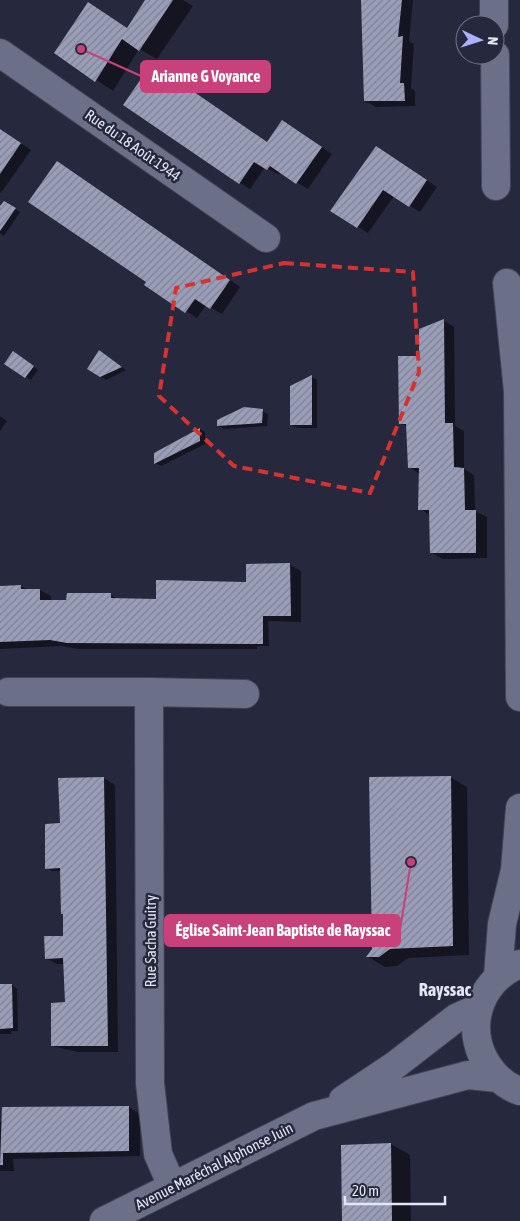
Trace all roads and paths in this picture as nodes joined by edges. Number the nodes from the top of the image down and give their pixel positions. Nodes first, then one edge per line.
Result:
1 (494, 0) edge
2 (494, 15) edge
3 (0, 53) edge
4 (495, 65) edge
5 (496, 186) dead end
6 (266, 238) dead end
7 (507, 283) dead end
8 (518, 371) edge
9 (8, 692) dead end
10 (149, 692) junction
11 (245, 694) dead end
12 (520, 697) edge
13 (520, 808) edge
14 (509, 970) edge
15 (478, 1008) junction
16 (509, 1085) edge
17 (325, 1112) junction
18 (172, 1186) junction
19 (104, 1221) edge

1 - 2 street
3 - 6 street, Rue du 18 Août 1944
4 - 5 street
7 - 8 street
8 - 12 street
9 - 10 street
10 - 11 street
10 - 18 street, Rue Sacha Guitry
13 - 14 street
14 - 15 street
15 - 16 street
15 - 17 street, Avenue Maréchal Alphonse Juin
16 - 17 street, Avenue Maréchal Alphonse Juin
17 - 18 street, Avenue Maréchal Alphonse Juin
18 - 19 street, Avenue Maréchal Alphonse Juin

